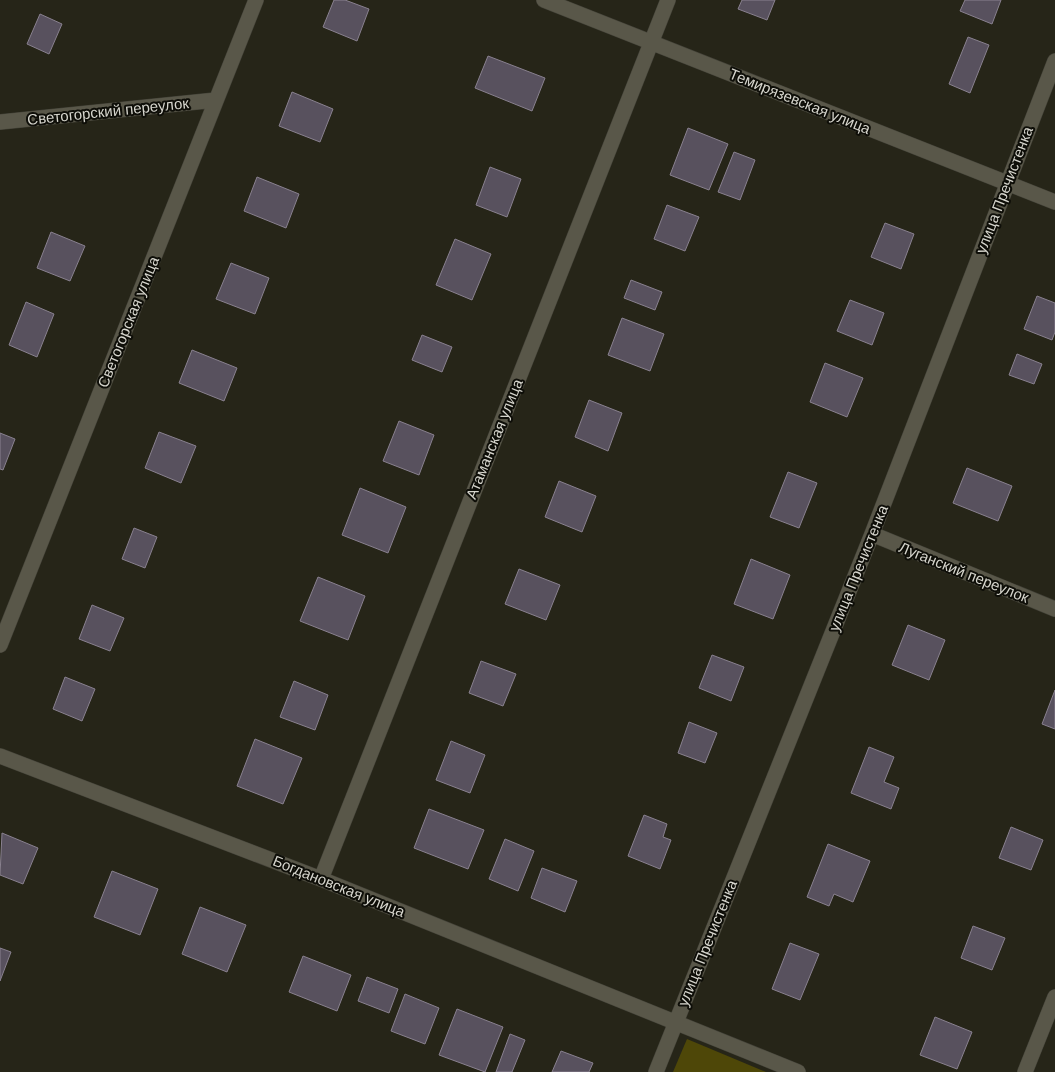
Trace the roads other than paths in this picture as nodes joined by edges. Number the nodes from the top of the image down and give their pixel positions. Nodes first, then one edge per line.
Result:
1 (256, 0) edge
2 (544, 0) edge
3 (668, 0) edge
4 (651, 42) junction
5 (1055, 61) edge
6 (216, 100) junction
7 (0, 122) edge
8 (1006, 184) junction
9 (1055, 202) edge
10 (872, 534) junction
11 (1055, 609) edge
12 (0, 645) edge
13 (0, 756) edge
14 (321, 879) junction
15 (1055, 997) edge
16 (675, 1022) junction
17 (656, 1072) edge
18 (798, 1072) edge
19 (1025, 1072) edge

1 - 6 street, Светогорская улица
2 - 4 street, Темирязевская улица
3 - 4 street, Атаманская улица
4 - 8 street, Темирязевская улица
4 - 14 street, Атаманская улица
5 - 8 street, улица Пречистенка
6 - 7 street, Светогорский переулок
6 - 12 street, Светогорская улица
8 - 9 street, Темирязевская улица
8 - 10 street, улица Пречистенка
10 - 11 street, Луганский переулок
10 - 16 street, улица Пречистенка
13 - 14 street, Богдановская улица
14 - 16 street, Богдановская улица
15 - 19 street
16 - 17 street, улица Пречистенка
16 - 18 street, Богдановская улица

